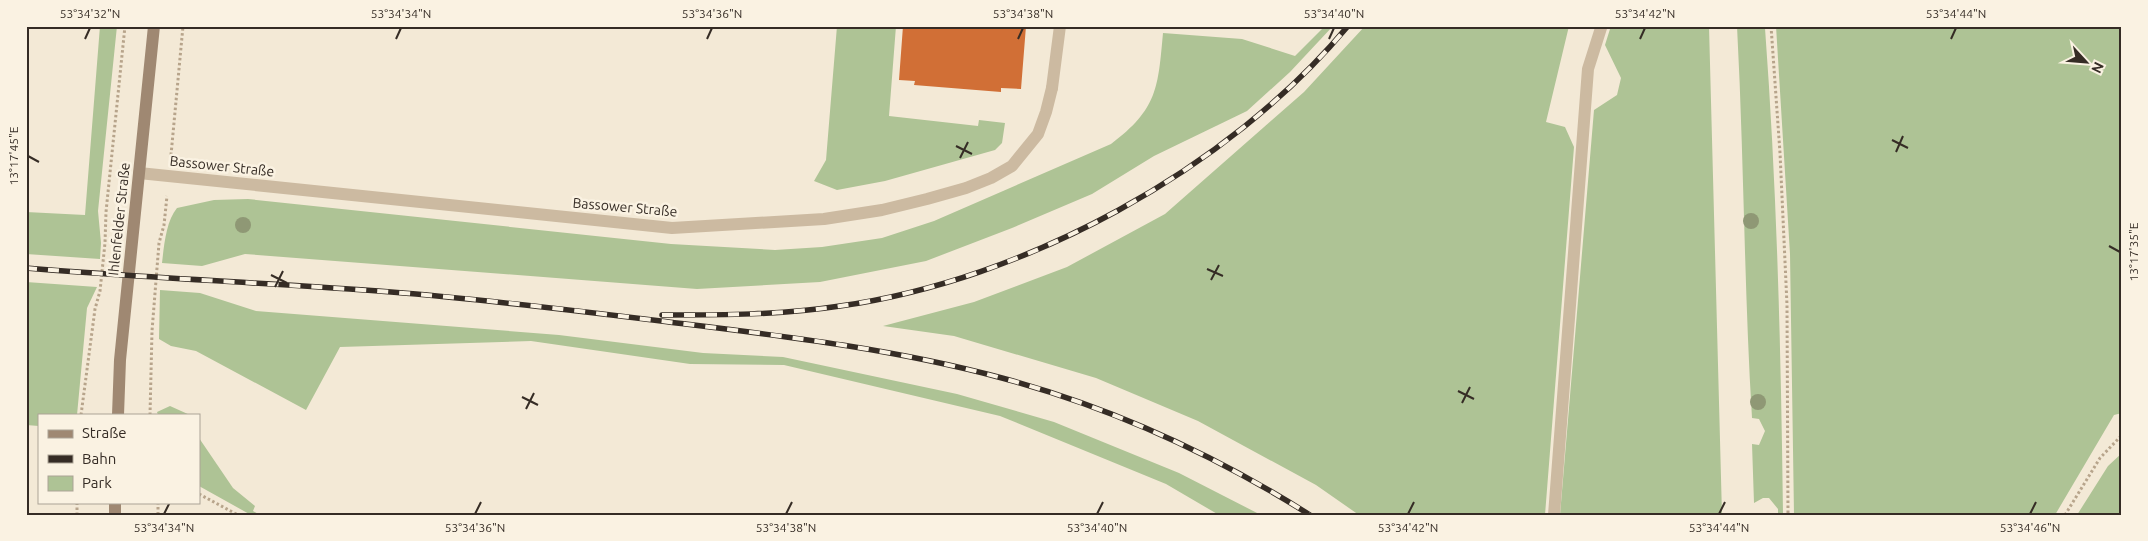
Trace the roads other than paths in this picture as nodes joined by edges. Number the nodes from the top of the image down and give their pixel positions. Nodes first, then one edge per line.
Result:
1 (154, 26) edge
2 (1060, 26) edge
3 (1601, 28) dead end
4 (139, 173) junction
5 (118, 414) edge
6 (1554, 515) edge

1 - 4 main road, Ihlenfelder Straße
2 - 4 street, Bassower Straße
3 - 6 street
4 - 5 main road, Ihlenfelder Straße

